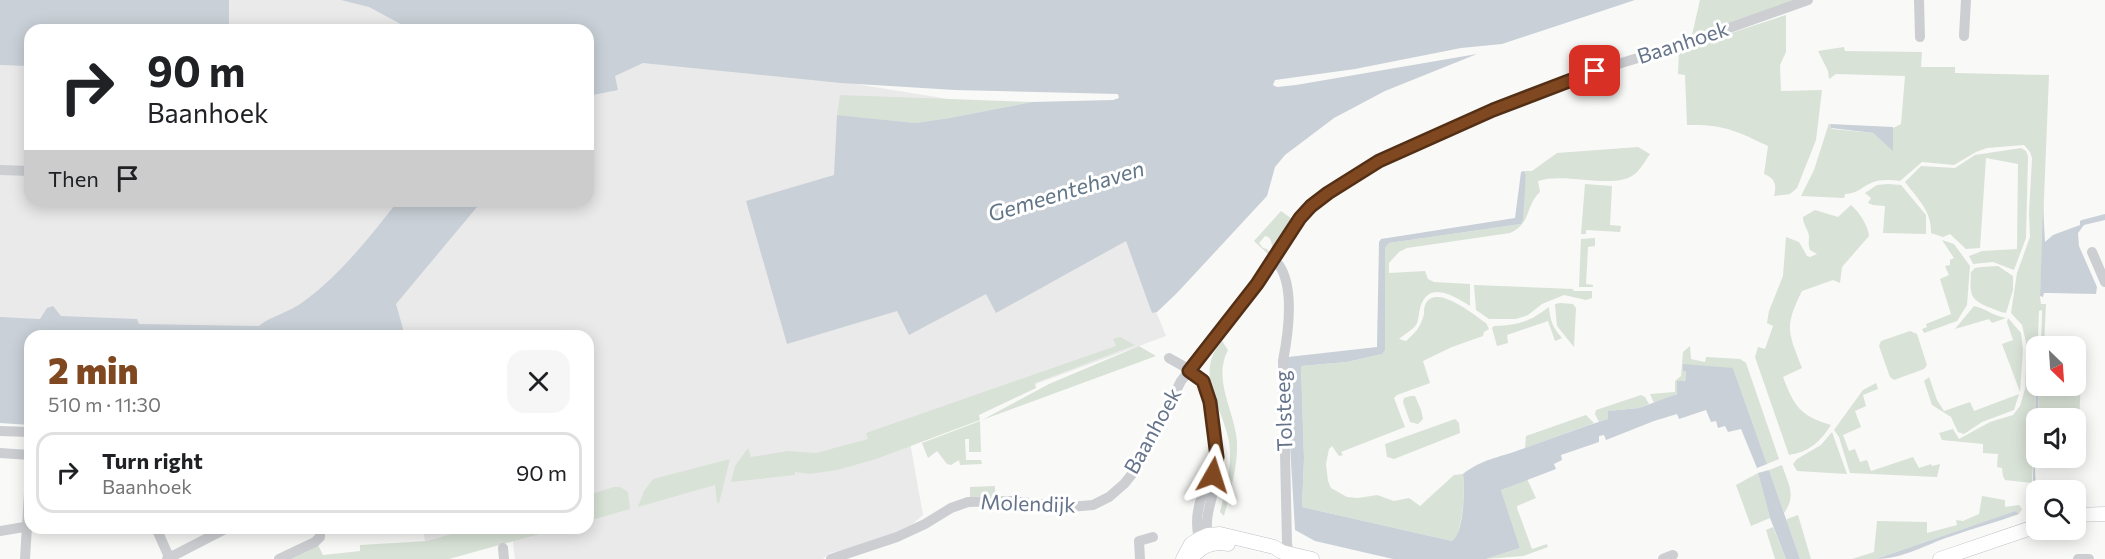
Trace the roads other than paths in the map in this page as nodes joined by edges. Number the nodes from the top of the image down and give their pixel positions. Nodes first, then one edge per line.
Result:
1 (1808, 0) edge
2 (1919, 0) edge
3 (1966, 0) edge
4 (1964, 36) dead end
5 (1920, 37) dead end
6 (0, 170) edge
7 (24, 171) edge
8 (2092, 252) dead end
9 (1279, 265) dead end
10 (2105, 282) edge
11 (1169, 358) dead end
12 (1189, 371) junction
13 (0, 430) edge
14 (24, 432) edge
15 (0, 453) edge
16 (24, 455) edge
17 (1124, 484) joint
18 (2105, 514) edge
19 (2086, 515) edge
20 (24, 527) edge
21 (2026, 530) edge
22 (0, 531) edge
23 (27, 534) edge
24 (159, 534) edge
25 (216, 534) edge
26 (320, 534) edge
27 (1153, 537) dead end
28 (1205, 539) junction
29 (1287, 555) edge
30 (1955, 556) edge
31 (25, 559) edge
32 (169, 559) edge
33 (279, 559) edge
34 (831, 559) edge
35 (1140, 559) edge
36 (1183, 559) edge
37 (1191, 559) edge
38 (1312, 559) edge
39 (1940, 559) edge
40 (2078, 559) edge
41 (2089, 559) edge

1 - 12 street, Baanhoek
2 - 5 street
3 - 4 street
6 - 7 street
8 - 10 street
9 - 29 street, Tolsteeg
11 - 12 street
12 - 17 street, Baanhoek
12 - 28 street
13 - 14 street
15 - 16 street
17 - 34 street, Molendijk
18 - 19 street
20 - 22 street
21 - 30 street
23 - 31 street
24 - 32 street
25 - 32 street
26 - 33 street
27 - 35 street
28 - 29 street
28 - 36 street
28 - 37 street
29 - 38 street
30 - 39 street
40 - 41 street

